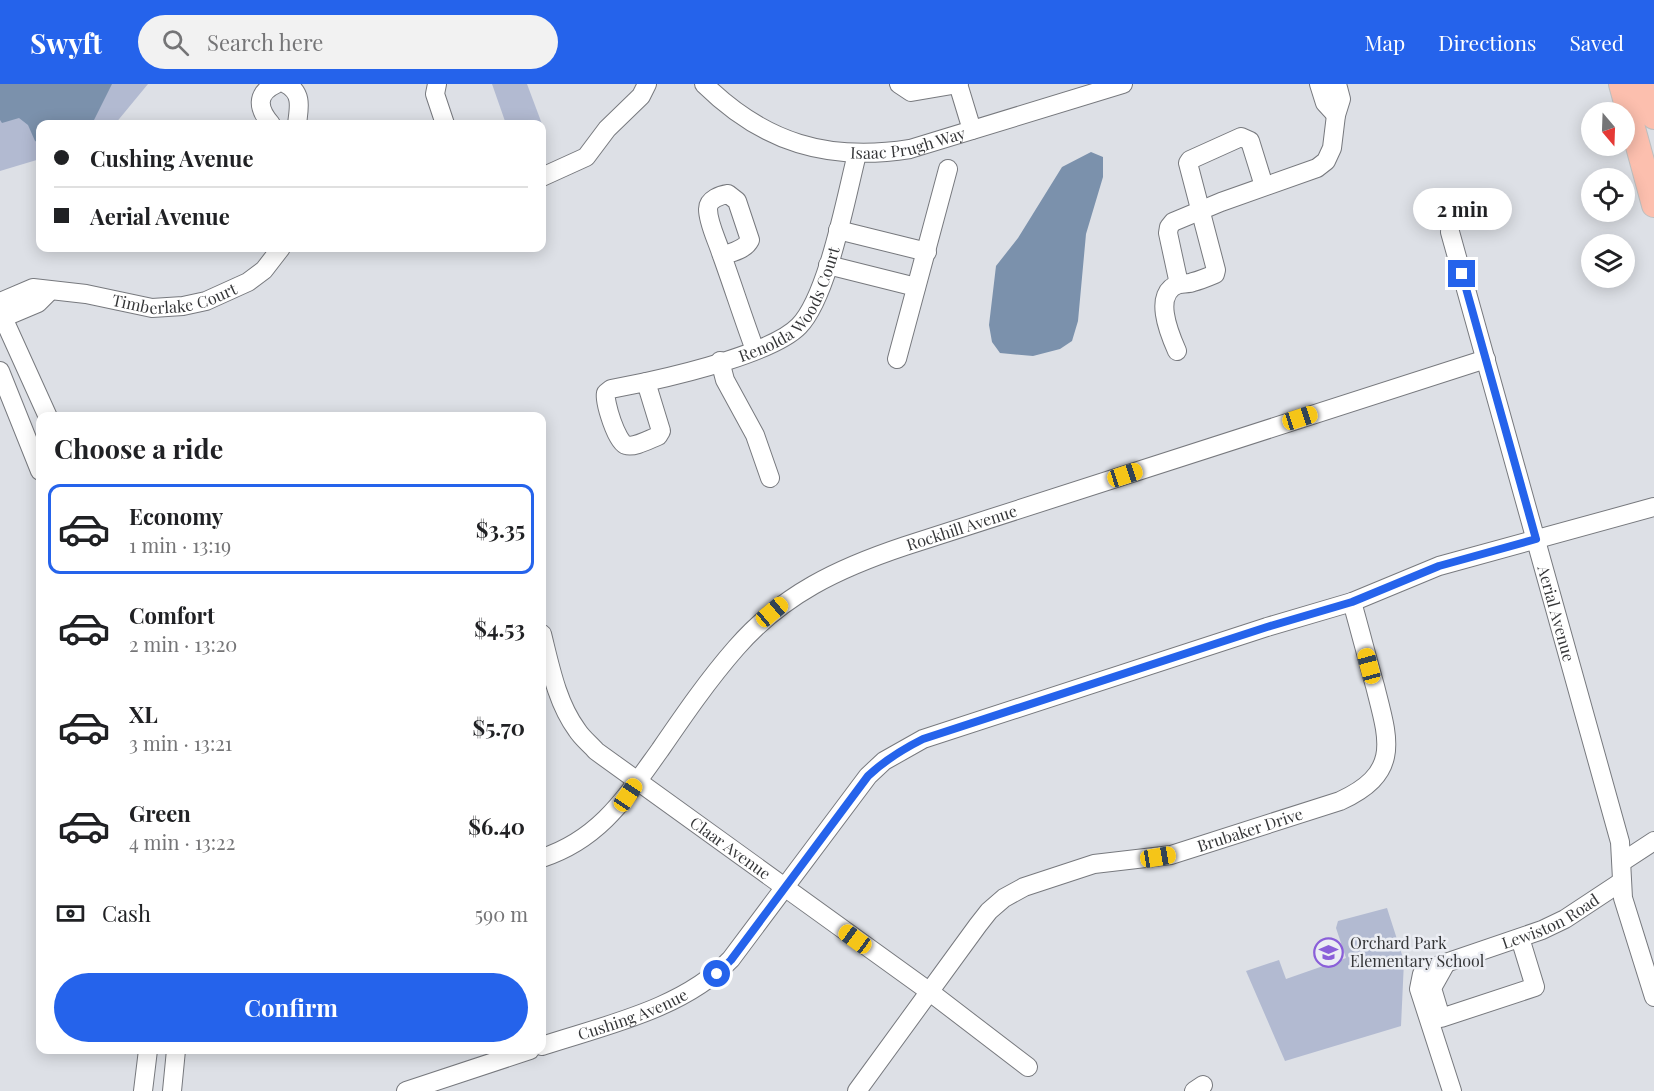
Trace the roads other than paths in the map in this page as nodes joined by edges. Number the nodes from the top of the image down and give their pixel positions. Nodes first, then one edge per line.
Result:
1 (276, 84) edge
2 (286, 84) edge
3 (437, 84) edge
4 (646, 84) edge
5 (899, 84) edge
6 (958, 84) edge
7 (1123, 84) edge
8 (1319, 84) edge
9 (1337, 84) edge
10 (1621, 84) edge
11 (1644, 84) edge
12 (710, 86) edge
13 (1336, 115) junction
14 (1654, 117) edge
15 (268, 120) edge
16 (298, 120) edge
17 (444, 120) edge
18 (972, 130) junction
19 (857, 154) junction
20 (948, 169) dead end
21 (546, 175) edge
22 (1264, 186) junction
23 (1654, 205) edge
24 (1200, 211) junction
25 (838, 230) junction
26 (1450, 232) dead end
27 (278, 252) edge
28 (927, 252) junction
29 (722, 256) dead end
30 (828, 265) junction
31 (1179, 284) junction
32 (916, 287) junction
33 (1, 312) edge
34 (755, 350) junction
35 (1177, 351) dead end
36 (897, 359) dead end
37 (1486, 359) junction
38 (720, 361) junction
39 (0, 371) edge
40 (646, 382) dead end
41 (46, 412) edge
42 (36, 461) edge
43 (770, 478) dead end
44 (1654, 507) edge
45 (1536, 539) junction
46 (1352, 602) junction
47 (546, 664) edge
48 (637, 781) junction
49 (1654, 841) edge
50 (546, 856) edge
51 (1622, 862) junction
52 (1621, 882) junction
53 (784, 888) junction
54 (1520, 938) junction
55 (1446, 963) junction
56 (930, 992) junction
57 (1654, 997) edge
58 (546, 1045) edge
59 (147, 1054) edge
60 (176, 1054) edge
61 (518, 1054) edge
62 (1028, 1067) dead end
63 (143, 1091) edge
64 (172, 1091) edge
65 (406, 1091) edge
66 (857, 1091) edge
67 (1452, 1091) edge

1 - 15 street
2 - 16 street
3 - 17 street
4 - 21 street
5 - 6 street
6 - 18 street
7 - 18 street, Isaac Prugh Way
8 - 13 street
9 - 13 street
10 - 23 main road
11 - 14 main road
12 - 19 street, Isaac Prugh Way
13 - 22 street
18 - 19 street, Isaac Prugh Way
19 - 25 street, Renolda Woods Court
20 - 28 street
22 - 24 street
22 - 24 street
24 - 31 street
24 - 31 street
25 - 28 street
25 - 30 street, Renolda Woods Court
26 - 37 street, Aerial Avenue
27 - 33 street, Timberlake Court
28 - 32 street
29 - 34 street
30 - 32 street
30 - 34 street, Renolda Woods Court
31 - 35 street
32 - 36 street
33 - 41 street
34 - 38 street, Renolda Woods Court
37 - 45 street, Aerial Avenue
37 - 48 street, Rockhill Avenue
38 - 40 street, Renolda Woods Court
38 - 43 street
39 - 42 street
44 - 45 street, Cushing Avenue
45 - 46 street, Cushing Avenue
45 - 51 street, Aerial Avenue
46 - 53 street, Cushing Avenue
46 - 56 street, Brubaker Drive
47 - 48 street, Claar Avenue
48 - 50 street, Rockhill Avenue
48 - 53 street, Claar Avenue
49 - 51 street
51 - 52 street, Aerial Avenue
52 - 54 street, Lewiston Road
52 - 57 street, Aerial Avenue
53 - 56 street, Claar Avenue
53 - 58 street, Cushing Avenue
54 - 55 street, Lewiston Road
54 - 55 street
55 - 67 street, Lewiston Road
56 - 62 street, Claar Avenue
56 - 66 street, Brubaker Drive
59 - 63 street
60 - 64 street
61 - 65 street

